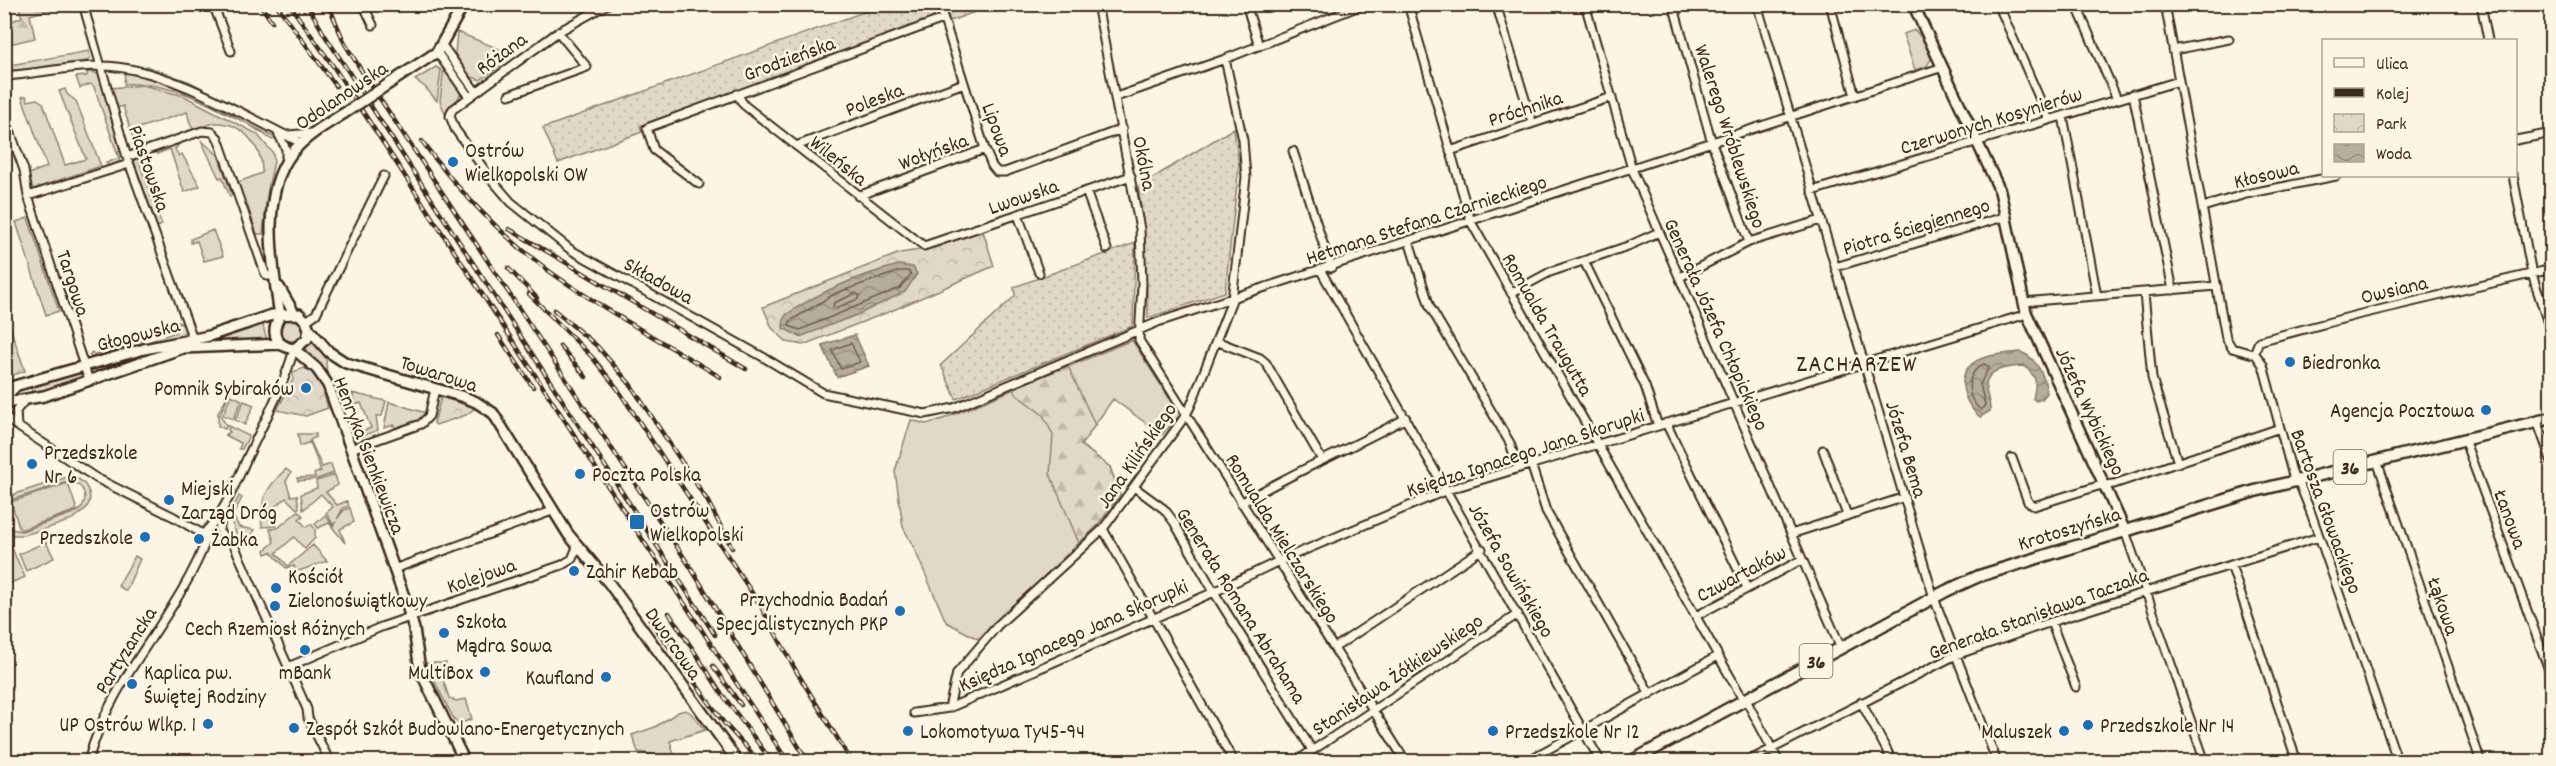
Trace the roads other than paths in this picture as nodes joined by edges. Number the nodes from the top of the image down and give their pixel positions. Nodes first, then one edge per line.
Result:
1 (83, 4) edge
2 (213, 4) edge
3 (363, 4) edge
4 (464, 4) edge
5 (608, 4) edge
6 (939, 4) edge
7 (1097, 4) edge
8 (1246, 4) edge
9 (1365, 4) edge
10 (1408, 4) edge
11 (1496, 4) edge
12 (1585, 4) edge
13 (1672, 4) edge
14 (1757, 4) edge
15 (1830, 4) edge
16 (1913, 4) edge
17 (1998, 4) edge
18 (2076, 4) edge
19 (2165, 4) edge
20 (2481, 4) edge
21 (943, 19) junction
22 (373, 25) dead end
23 (558, 32) junction
24 (2229, 39) dead end
25 (2488, 39) edge
26 (1259, 46) junction
27 (440, 49) junction
28 (2173, 50) junction
29 (231, 51) dead end
30 (1225, 59) junction
31 (100, 66) junction
32 (1942, 67) junction
33 (4, 76) edge
34 (2179, 81) junction
35 (964, 83) junction
36 (476, 92) junction
37 (737, 94) junction
38 (2133, 94) junction
39 (509, 95) dead end
40 (1855, 96) junction
41 (469, 97) junction
42 (1116, 97) junction
43 (1612, 97) junction
44 (2117, 99) junction
45 (4, 114) edge
46 (2063, 116) junction
47 (1790, 117) junction
48 (2049, 120) junction
49 (1532, 122) junction
50 (1122, 129) junction
51 (276, 131) junction
52 (315, 132) junction
53 (2552, 133) edge
54 (284, 135) junction
55 (2517, 140) edge
56 (1978, 142) junction
57 (301, 143) junction
58 (1713, 143) junction
59 (796, 146) junction
60 (986, 149) junction
61 (1293, 151) dead end
62 (1450, 151) junction
63 (128, 161) junction
64 (286, 162) junction
65 (1632, 169) junction
66 (384, 176) dead end
67 (1131, 176) junction
68 (2331, 177) edge
69 (2513, 177) edge
70 (699, 184) dead end
71 (1086, 191) junction
72 (1812, 191) junction
73 (28, 196) junction
74 (858, 196) junction
75 (2203, 207) junction
76 (1018, 215) junction
77 (2007, 216) junction
78 (1821, 220) junction
79 (1471, 222) junction
80 (1659, 232) junction
81 (1409, 241) junction
82 (1749, 242) junction
83 (924, 246) joint
84 (1107, 249) dead end
85 (1584, 261) junction
86 (1835, 267) junction
87 (1331, 268) junction
88 (2552, 268) edge
89 (1321, 271) junction
90 (273, 273) junction
91 (1039, 273) dead end
92 (2532, 274) junction
93 (1680, 277) junction
94 (2217, 286) junction
95 (2173, 290) junction
96 (1511, 293) junction
97 (2144, 293) junction
98 (2097, 296) junction
99 (1232, 300) junction
100 (2023, 302) junction
101 (294, 313) junction
102 (2027, 314) junction
103 (280, 316) junction
104 (308, 325) junction
105 (1139, 329) junction
106 (2552, 336) edge
107 (193, 339) junction
108 (1216, 340) junction
109 (281, 344) junction
110 (294, 349) junction
111 (2254, 354) junction
112 (1863, 363) junction
113 (84, 366) junction
114 (89, 381) junction
115 (18, 385) junction
116 (4, 388) edge
117 (435, 389) junction
118 (24, 401) junction
119 (4, 402) edge
120 (1733, 403) junction
121 (4, 414) edge
122 (925, 414) joint
123 (1186, 415) junction
124 (1406, 418) junction
125 (2552, 418) edge
126 (2537, 421) junction
127 (1666, 423) junction
128 (17, 426) junction
129 (1658, 426) junction
130 (2280, 428) junction
131 (2464, 439) junction
132 (1597, 444) junction
133 (351, 449) junction
134 (1823, 450) dead end
135 (2012, 458) dead end
136 (1322, 460) junction
137 (2377, 461) junction
138 (2552, 462) edge
139 (2178, 463) junction
140 (1531, 464) junction
141 (1518, 468) junction
142 (2297, 480) junction
143 (2105, 485) junction
144 (1134, 487) junction
145 (1447, 490) junction
146 (1905, 496) junction
147 (227, 500) junction
148 (1241, 503) junction
149 (552, 511) junction
150 (1847, 515) junction
151 (1104, 529) junction
152 (2126, 531) junction
153 (220, 532) junction
154 (209, 534) junction
155 (1791, 534) junction
156 (2319, 537) junction
157 (578, 548) junction
158 (1482, 549) junction
159 (1801, 560) junction
160 (1279, 561) junction
161 (2231, 565) junction
162 (394, 569) junction
163 (1747, 588) junction
164 (1214, 592) junction
165 (2146, 592) junction
166 (1934, 598) junction
167 (1518, 614) junction
168 (1696, 616) junction
169 (411, 617) junction
170 (1153, 618) junction
171 (2051, 621) junction
172 (1334, 648) junction
173 (1841, 648) junction
174 (1956, 655) junction
175 (1719, 656) junction
176 (288, 667) junction
177 (2552, 678) edge
178 (2076, 687) dead end
179 (1650, 694) junction
180 (1745, 700) junction
181 (1861, 702) junction
182 (949, 708) junction
183 (1373, 710) junction
184 (914, 713) dead end
185 (1584, 730) junction
186 (4, 747) edge
187 (1772, 748) junction
188 (1312, 750) junction
189 (1305, 759) edge
190 (9, 762) edge
191 (88, 762) edge
192 (330, 762) edge
193 (465, 762) edge
194 (738, 762) edge
195 (1234, 762) edge
196 (1295, 762) edge
197 (1406, 762) edge
198 (1525, 762) edge
199 (1601, 762) edge
200 (1630, 762) edge
201 (1746, 762) edge
202 (1779, 762) edge
203 (1893, 762) edge
204 (1997, 762) edge
205 (2205, 762) edge
206 (2297, 762) edge
207 (2398, 762) edge
208 (2481, 762) edge

1 - 31 street, Piastowska
2 - 29 street
3 - 22 street
4 - 27 main road, Odolanowska
5 - 23 street, Różana
6 - 21 street, Lipowa
7 - 42 street, Okólna
8 - 26 street
9 - 26 street
10 - 62 street, Romualda Traugutta
11 - 49 street
12 - 43 street, Generała Józefa Chłopickiego
13 - 58 street, Walerego Wróblewskiego
14 - 47 street, Józefa Bema
15 - 40 street
16 - 32 main road, Józefa Wybickiego
17 - 48 street
18 - 44 street
19 - 28 street
20 - 25 street
21 - 35 street, Lipowa
21 - 37 street, Grodzieńska
23 - 36 street, Różana
23 - 39 street
24 - 28 street
26 - 30 street
27 - 36 street, Różana
27 - 41 street, Różana
27 - 52 main road, Odolanowska, bridge
28 - 34 street
30 - 42 street
30 - 99 street, Jana Kilińskiego
31 - 33 street
31 - 51 street
31 - 63 street, Piastowska
32 - 40 street, Hetmana Stefana Czarnieckiego
32 - 56 main road, Józefa Wybickiego
34 - 38 street, Czerwonych Kosynierów
34 - 75 street
35 - 59 street, Poleska
35 - 60 street, Lipowa
36 - 41 street, Różana
37 - 59 street, Wileńska
37 - 70 street, Grodzieńska
38 - 44 street, Czerwonych Kosynierów
38 - 95 street
40 - 47 street, Hetmana Stefana Czarnieckiego
41 - 122 street, Składowa
42 - 50 street, Okólna
43 - 49 street, Próchnika
43 - 65 street, Generała Józefa Chłopickiego
44 - 46 street, Czerwonych Kosynierów
45 - 73 street, Targowa
46 - 48 street, Czerwonych Kosynierów
46 - 98 street
47 - 58 street, Hetmana Stefana Czarnieckiego
47 - 72 street, Józefa Bema
48 - 56 street, Czerwonych Kosynierów
49 - 62 street, Próchnika
50 - 60 street, Lipowa
50 - 67 street, Okólna
51 - 54 street
51 - 64 street
52 - 54 street
52 - 57 main road, Odolanowska
53 - 55 street
54 - 57 street
56 - 72 street, Czerwonych Kosynierów
56 - 77 main road, Józefa Wybickiego
57 - 64 main road, Odolanowska
58 - 65 street, Hetmana Stefana Czarnieckiego
58 - 82 street, Walerego Wróblewskiego
59 - 74 street, Wileńska
60 - 74 street, Wołyńska
61 - 87 street
62 - 79 street, Romualda Traugutta
63 - 73 street
63 - 90 street
63 - 107 street, Piastowska
64 - 90 main road, Odolanowska
65 - 79 street, Hetmana Stefana Czarnieckiego
65 - 80 street, Generała Józefa Chłopickiego
66 - 104 street
67 - 71 street, Lwowska
67 - 105 street, Okólna
68 - 75 street, Kłosowa
69 - 92 street
71 - 76 street, Lwowska
71 - 84 street
72 - 78 street, Józefa Bema
73 - 113 street, Targowa
74 - 83 street, Wileńska
75 - 94 street
76 - 83 street, Lwowska
76 - 91 street
77 - 86 street, Piotra Ściegiennego
77 - 100 main road, Józefa Wybickiego
78 - 82 street
78 - 86 street, Józefa Bema
79 - 81 street, Hetmana Stefana Czarnieckiego
79 - 96 street, Romualda Traugutta
80 - 85 street
80 - 93 street, Generała Józefa Chłopickiego
81 - 87 street, Hetmana Stefana Czarnieckiego
81 - 141 street
82 - 93 street
85 - 96 street
85 - 129 street
86 - 112 street, Józefa Bema
87 - 89 street, Hetmana Stefana Czarnieckiego
88 - 92 street, Owsiana
89 - 99 street, Hetmana Stefana Czarnieckiego
89 - 124 street, Józefa Sowińskiego
90 - 101 main road, Odolanowska
90 - 103 main road, Odolanowska
92 - 106 street
92 - 111 street, Owsiana
93 - 120 street, Generała Józefa Chłopickiego
94 - 95 street
94 - 111 street
95 - 97 street
96 - 132 street, Romualda Traugutta
97 - 98 street
97 - 139 street
98 - 100 street
99 - 105 street, Hetmana Stefana Czarnieckiego
99 - 108 street, Jana Kilińskiego
100 - 102 main road, Józefa Wybickiego
101 - 103 main road
101 - 104 main road
102 - 112 street, Księdza Ignacego Jana Skorupki
102 - 143 main road, Józefa Wybickiego
103 - 107 main road, Głogowska
103 - 109 main road
104 - 110 main road
104 - 117 main road, Towarowa
105 - 122 street, Hetmana Stefana Czarnieckiego
105 - 123 street, Romualda Mielczarskiego
107 - 113 main road, Głogowska
108 - 123 street, Jana Kilińskiego
108 - 136 street
109 - 110 main road
109 - 114 main road, Głogowska
110 - 133 main road, Henryka Sienkiewicza
110 - 147 street, Partyzancka
111 - 130 street, Bartosza Głowackiego
112 - 120 street, Księdza Ignacego Jana Skorupki
112 - 146 street, Józefa Bema
113 - 114 street, Targowa
113 - 115 main road, Głogowska
114 - 118 main road, Głogowska
115 - 116 main road, Głogowska
115 - 119 street
117 - 133 street
117 - 149 main road, Towarowa
118 - 119 main road, Głogowska
118 - 128 street
120 - 127 street, Księdza Ignacego Jana Skorupki
120 - 155 street, Generała Józefa Chłopickiego
121 - 128 street
123 - 144 street, Jana Kilińskiego
123 - 148 street, Romualda Mielczarskiego
124 - 136 street
124 - 145 street, Józefa Sowińskiego
125 - 126 main road, Krotoszyńska / 36
126 - 131 main road, Krotoszyńska / 36
126 - 138 street
127 - 129 street, Księdza Ignacego Jana Skorupki
127 - 163 street
128 - 154 street
129 - 132 street, Księdza Ignacego Jana Skorupki
130 - 139 street
130 - 142 street, Bartosza Głowackiego
131 - 137 main road, Krotoszyńska / 36
131 - 177 street, Łanowa
132 - 140 street, Księdza Ignacego Jana Skorupki
132 - 168 street, Romualda Traugutta
133 - 162 main road, Henryka Sienkiewicza
134 - 150 street
135 - 143 street
136 - 148 street
137 - 142 main road, Krotoszyńska / 36
137 - 208 street, Łąkowa
139 - 143 street
140 - 141 street, Księdza Ignacego Jana Skorupki
140 - 179 street
141 - 145 street, Księdza Ignacego Jana Skorupki
142 - 152 main road, Krotoszyńska / 36
142 - 156 street, Bartosza Głowackiego
143 - 152 main road, Józefa Wybickiego
144 - 151 street, Jana Kilińskiego
144 - 164 street, Generała Romana Abrahama
145 - 158 street, Józefa Sowińskiego
145 - 160 street, Księdza Ignacego Jana Skorupki
146 - 150 street
146 - 166 street, Józefa Bema
147 - 153 street, Partyzancka
147 - 154 street, Partyzancka
148 - 160 street, Romualda Mielczarskiego
149 - 157 main road, Towarowa
149 - 162 street
150 - 155 street
151 - 170 street
151 - 182 street, Jana Kilińskiego
152 - 165 street, Józefa Wybickiego
152 - 166 main road, Krotoszyńska / 36
153 - 154 street
153 - 154 street
153 - 176 street
154 - 191 street, Partyzancka
155 - 159 street, Generała Józefa Chłopickiego
156 - 161 street, Generała Stanisława Taczaka
156 - 207 street, Bartosza Głowackiego
157 - 169 street, Kolejowa
157 - 194 main road, Dworcowa
158 - 167 street, Józefa Sowińskiego
158 - 172 street
159 - 163 street, Czwartaków
159 - 173 street, Generała Józefa Chłopickiego
160 - 164 street, Księdza Ignacego Jana Skorupki
160 - 172 street, Romualda Mielczarskiego
161 - 165 street, Generała Stanisława Taczaka
161 - 206 street
162 - 169 main road, Henryka Sienkiewicza
163 - 168 street, Czwartaków
164 - 170 street, Księdza Ignacego Jana Skorupki
164 - 188 street, Generała Romana Abrahama
165 - 171 street, Generała Stanisława Taczaka
165 - 205 street, Józefa Wybickiego
166 - 173 main road, Krotoszyńska / 36
166 - 174 street, Józefa Bema
167 - 183 street, Stanisława Żółkiewskiego
167 - 185 street, Józefa Sowińskiego
168 - 175 street, Romualda Traugutta
169 - 176 street, Kolejowa
169 - 193 main road, Henryka Sienkiewicza
170 - 182 street, Księdza Ignacego Jana Skorupki
170 - 195 street
171 - 174 street, Generała Stanisława Taczaka
171 - 178 street
172 - 183 street, Romualda Mielczarskiego
173 - 180 main road, Krotoszyńska / 36
174 - 181 street, Generała Stanisława Taczaka
174 - 204 street, Józefa Bema
175 - 179 street
175 - 180 street, Romualda Traugutta
176 - 192 street
179 - 185 street
180 - 187 street, Romualda Traugutta
180 - 200 main road, Krotoszyńska / 36
181 - 187 street, Generała Stanisława Taczaka
181 - 203 street
182 - 184 street, Księdza Ignacego Jana Skorupki
183 - 188 street, Stanisława Żółkiewskiego
183 - 197 street, Romualda Mielczarskiego
185 - 198 street
185 - 199 street, Józefa Sowińskiego
186 - 190 street
187 - 201 street, Generała Stanisława Taczaka
187 - 202 street, Romualda Traugutta
188 - 189 street, Stanisława Żółkiewskiego
189 - 196 street, Stanisława Żółkiewskiego

